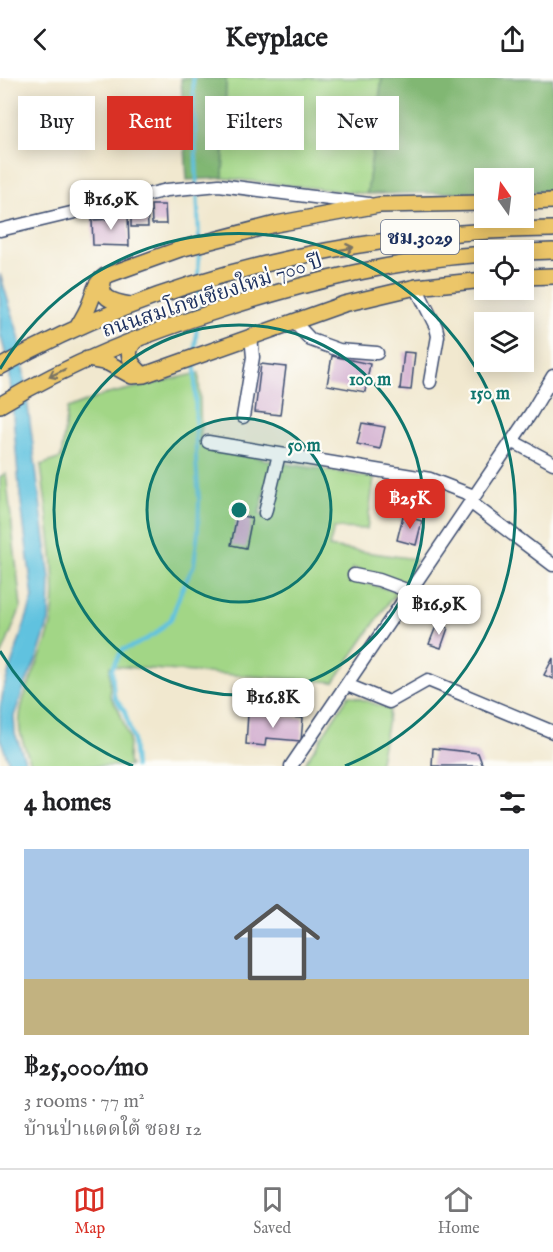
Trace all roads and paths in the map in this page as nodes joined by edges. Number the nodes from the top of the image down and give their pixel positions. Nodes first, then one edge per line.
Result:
1 (546, 202) edge
2 (474, 203) edge
3 (379, 206) junction
4 (553, 216) edge
5 (553, 229) edge
6 (0, 230) edge
7 (553, 251) edge
8 (534, 252) edge
9 (474, 255) edge
10 (553, 256) edge
11 (534, 275) edge
12 (105, 276) junction
13 (553, 276) edge
14 (534, 277) edge
15 (474, 281) edge
16 (416, 287) junction
17 (130, 305) junction
18 (293, 321) junction
19 (78, 326) junction
20 (251, 336) junction
21 (140, 338) junction
22 (377, 353) dead end
23 (87, 359) junction
24 (0, 367) edge
25 (144, 375) junction
26 (553, 376) edge
27 (430, 382) dead end
28 (0, 405) edge
29 (243, 417) dead end
30 (512, 441) junction
31 (208, 442) dead end
32 (279, 454) junction
33 (553, 463) edge
34 (472, 499) junction
35 (265, 513) dead end
36 (553, 565) edge
37 (354, 575) dead end
38 (409, 591) junction
39 (347, 685) junction
40 (553, 732) edge
41 (291, 766) edge

1 - 4 main road
2 - 3 main road
3 - 6 street
3 - 12 main road
17 -> 5 main road, ถนนสมโภชเชียงใหม่ 700 ปี / ชม.3029
7 - 8 main road
9 - 21 main road, ถนนสมโภชเชียงใหม่ 700 ปี / ชม.3029
10 - 11 main road
12 - 17 main road
12 - 19 main road
13 - 14 main road
15 - 16 main road
16 - 18 main road
16 - 27 street
17 - 19 main road, ถนนสมโภชเชียงใหม่ 700 ปี / ชม.3029
18 - 20 main road
18 - 22 street
19 - 24 main road, ถนนสมโภชเชียงใหม่ 700 ปี / ชม.3029
20 - 25 main road
20 - 29 street
21 - 23 main road, ถนนสมโภชเชียงใหม่ 700 ปี / ชม.3029
21 - 25 main road
23 - 25 main road
23 -> 28 main road, ถนนสมโภชเชียงใหม่ 700 ปี / ชม.3029
26 - 30 street
30 - 33 street
30 - 34 street
31 - 32 street
32 - 34 street
32 - 35 street
34 - 36 street
34 - 38 street
37 - 38 street
38 - 39 street
39 - 40 street
39 - 41 street

